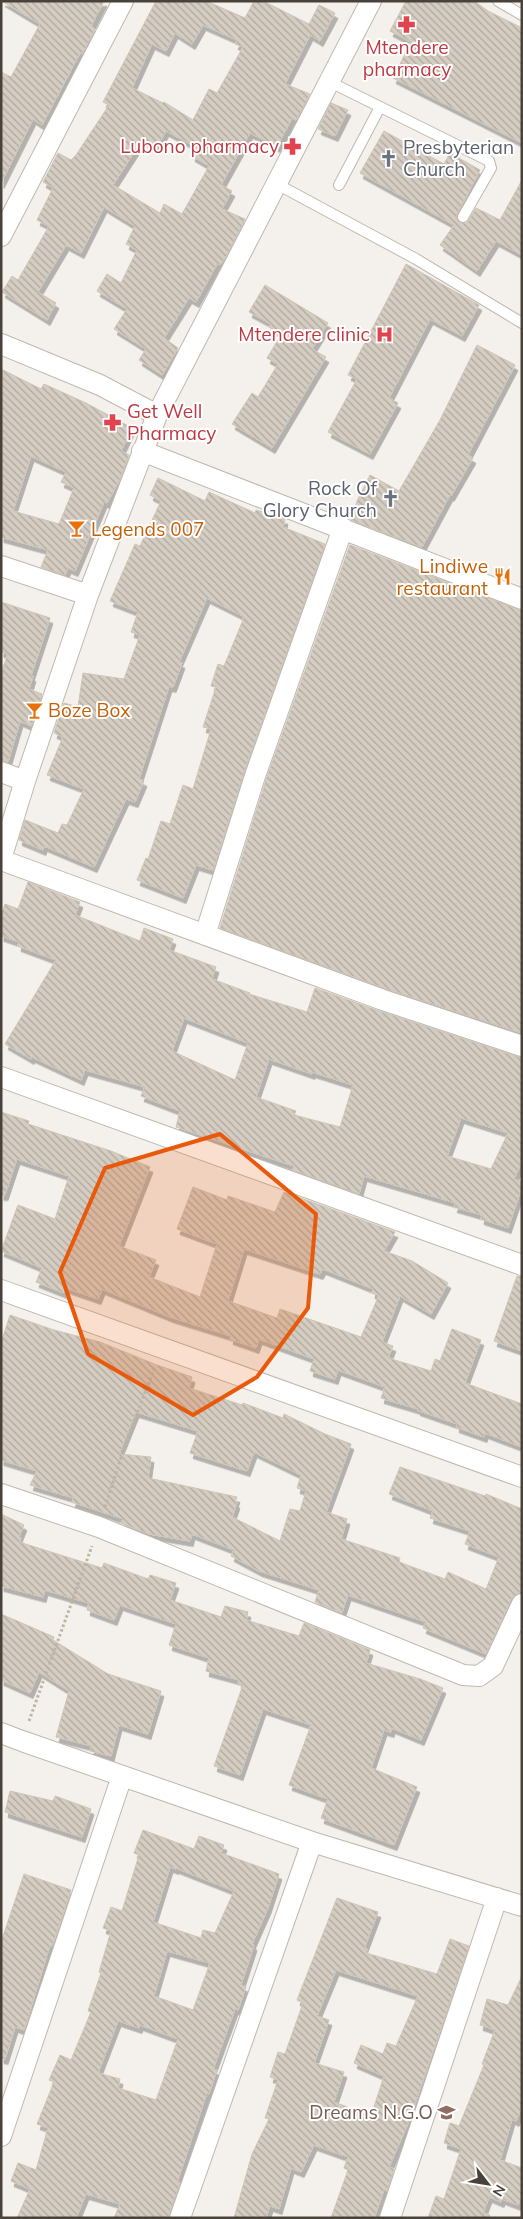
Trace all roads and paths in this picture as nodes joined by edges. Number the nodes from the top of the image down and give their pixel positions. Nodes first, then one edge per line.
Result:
1 (123, 1) edge
2 (371, 1) edge
3 (498, 1) edge
4 (522, 15) edge
5 (330, 82) junction
6 (380, 107) junction
7 (275, 183) junction
8 (339, 185) dead end
9 (463, 217) dead end
10 (1, 236) edge
11 (522, 323) edge
12 (1, 344) edge
13 (157, 415) junction
14 (142, 451) junction
15 (343, 528) junction
16 (1, 566) edge
17 (88, 595) junction
18 (522, 599) edge
19 (1, 772) edge
20 (25, 780) junction
21 (1, 859) edge
22 (205, 935) junction
23 (522, 1046) edge
24 (1, 1077) edge
25 (522, 1265) edge
26 (1, 1290) edge
27 (522, 1477) edge
28 (1, 1494) edge
29 (522, 1604) edge
30 (1, 1732) edge
31 (122, 1776) junction
32 (312, 1842) junction
33 (497, 1898) junction
34 (522, 1906) edge
35 (1, 2136) edge
36 (180, 2218) edge
37 (390, 2218) edge

1 - 10 street
2 - 5 street
3 - 4 lane
5 - 6 lane
5 - 7 street
6 - 8 lane
6 - 9 lane
7 - 11 lane
7 - 13 street
12 - 13 street
13 - 14 street
14 - 15 street
14 - 17 street
15 - 18 street
15 - 22 street
16 - 17 street
17 - 20 street
19 - 20 street
20 - 21 street
21 - 22 street
22 - 23 street
24 - 25 street
26 - 27 street
28 - 29 street
30 - 31 street
31 - 32 street
31 - 35 street
32 - 33 street
32 - 36 street
33 - 34 street
33 - 37 street

